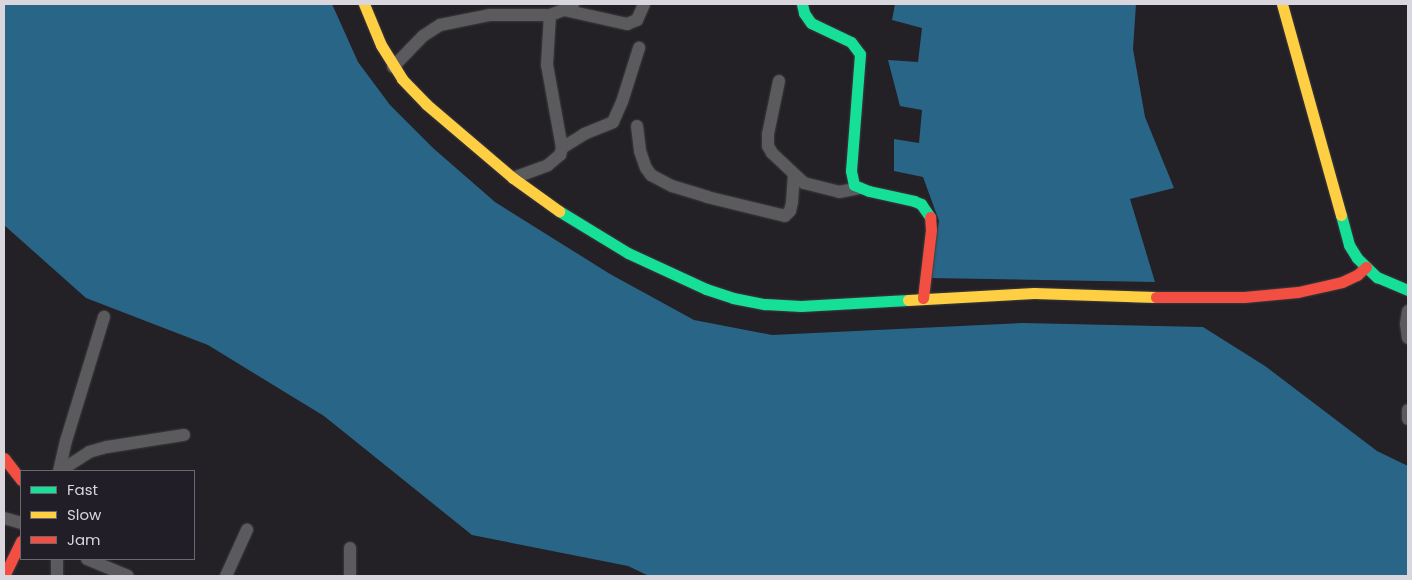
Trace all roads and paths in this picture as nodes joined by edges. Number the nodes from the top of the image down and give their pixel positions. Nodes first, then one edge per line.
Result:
1 (364, 4) edge
2 (644, 4) edge
3 (802, 4) edge
4 (1282, 4) edge
5 (568, 7) edge
6 (550, 15) junction
7 (639, 48) dead end
8 (393, 66) junction
9 (779, 81) dead end
10 (636, 126) dead end
11 (562, 148) junction
12 (794, 175) junction
13 (513, 178) junction
14 (860, 188) junction
15 (1366, 267) junction
16 (1408, 290) edge
17 (923, 298) junction
18 (1408, 311) edge
19 (104, 317) dead end
20 (1408, 338) edge
21 (1408, 410) edge
22 (1408, 419) edge
23 (184, 435) dead end
24 (4, 458) edge
25 (59, 470) edge
26 (60, 470) edge
27 (20, 479) edge
28 (4, 518) edge
29 (20, 523) edge
30 (247, 530) dead end
31 (20, 543) edge
32 (350, 548) dead end
33 (57, 560) edge
34 (89, 560) edge
35 (4, 576) edge
36 (57, 576) edge
37 (128, 576) edge
38 (226, 576) edge
39 (350, 576) edge

1 - 8 street
2 - 5 street
3 - 14 street
4 - 15 street
5 - 6 street
6 - 8 street
6 - 11 street
7 - 11 street
8 - 13 street
9 - 12 street
10 - 12 street
11 - 13 street
12 - 14 street
13 - 17 street
14 - 17 street
15 - 16 street
15 - 17 street
18 - 20 street
19 - 25 street
21 - 22 street
23 - 26 street
24 - 27 street
28 - 29 street
30 - 38 street
31 - 35 street
32 - 39 street
33 - 36 street
34 - 37 street

